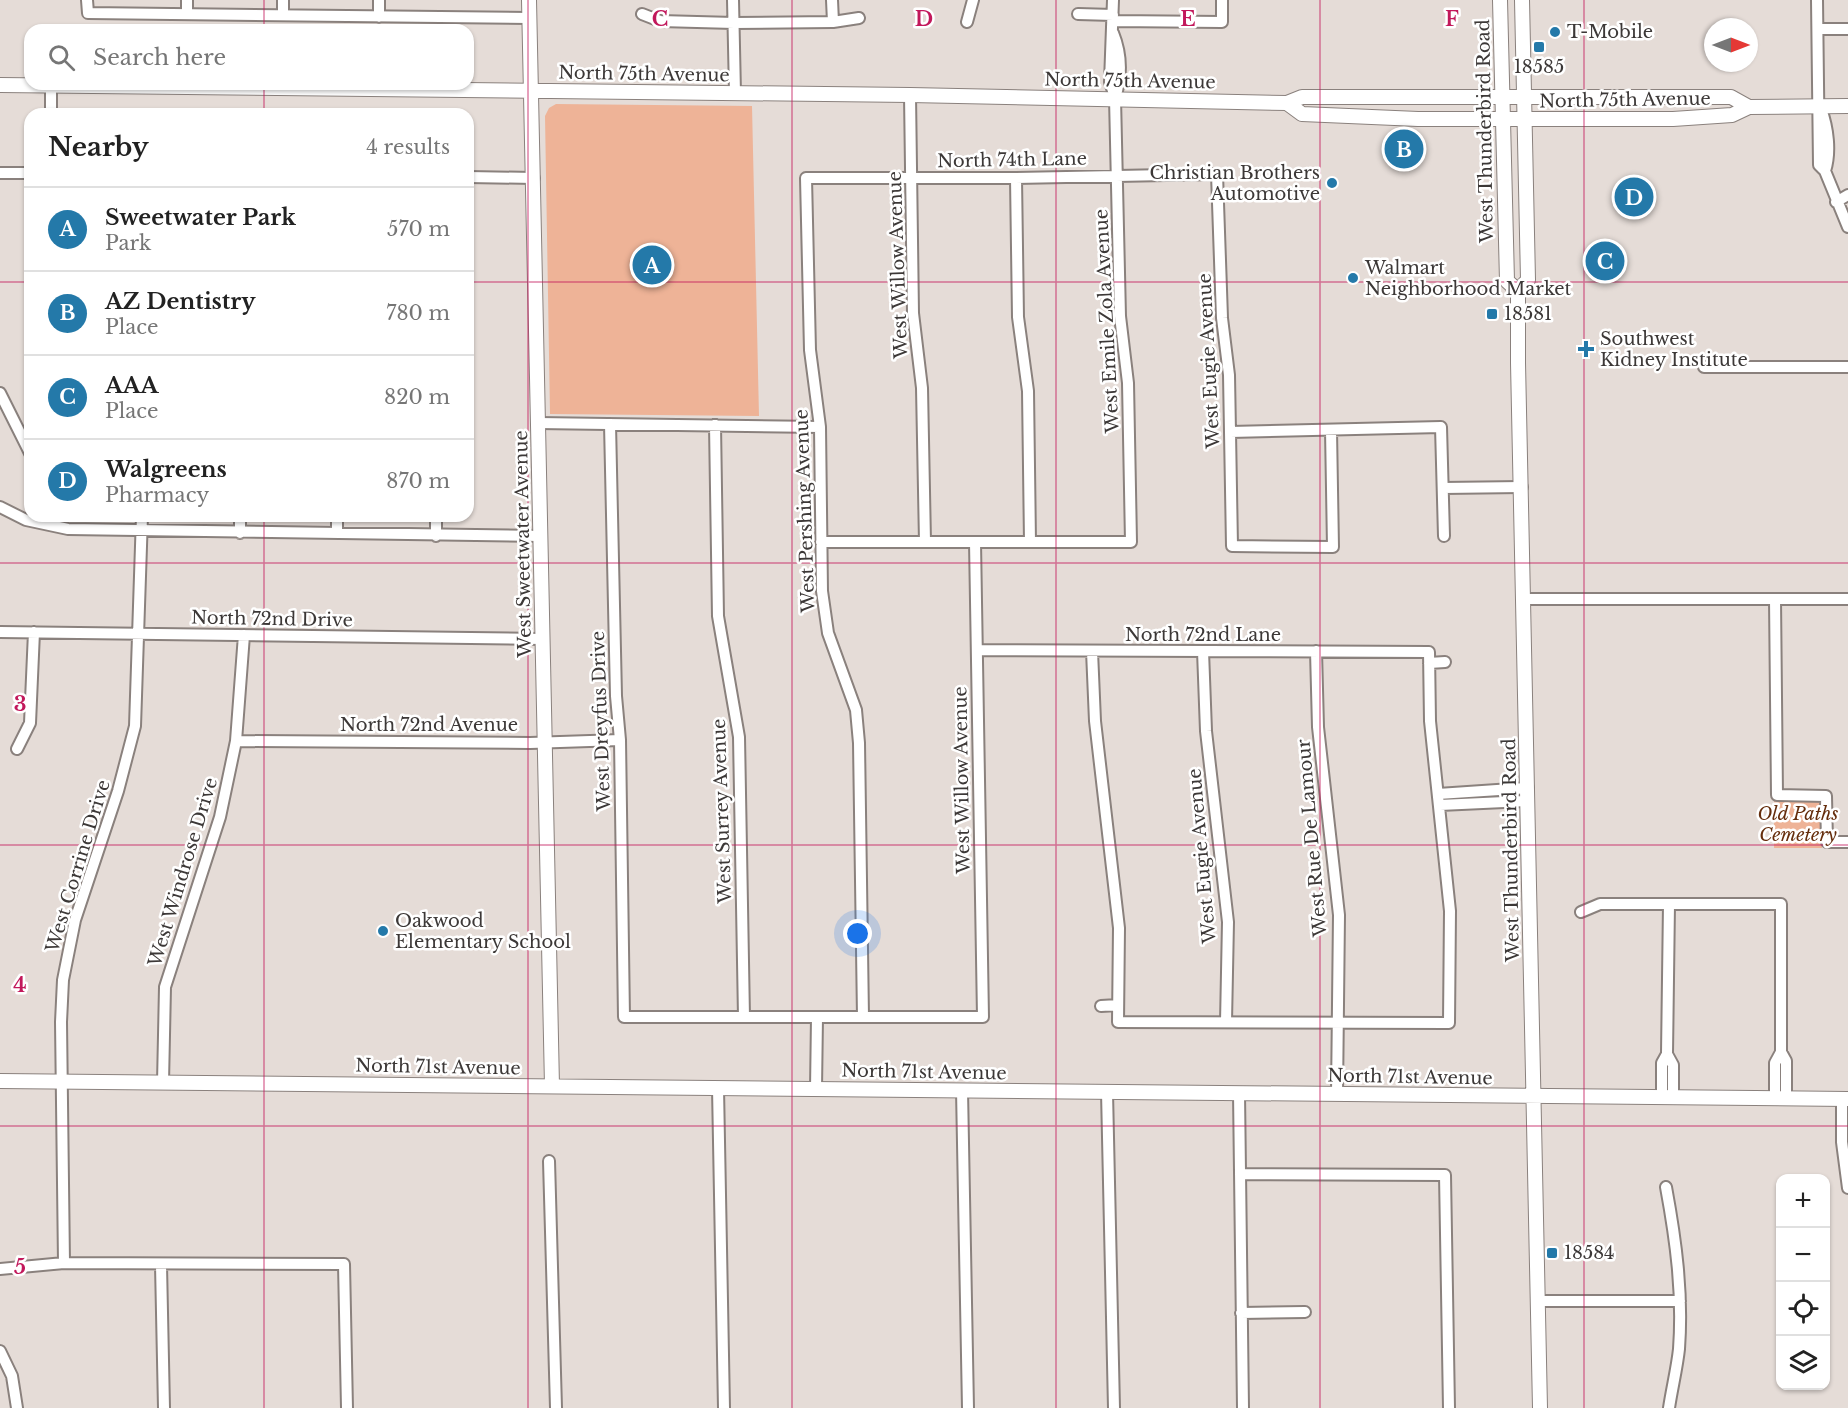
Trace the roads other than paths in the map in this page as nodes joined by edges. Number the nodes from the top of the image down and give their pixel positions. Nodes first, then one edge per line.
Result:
1 (87, 0) edge
2 (187, 0) edge
3 (283, 0) edge
4 (379, 0) edge
5 (529, 0) edge
6 (733, 0) edge
7 (832, 0) edge
8 (973, 0) edge
9 (1113, 0) edge
10 (1222, 0) edge
11 (1500, 0) edge
12 (1522, 0) edge
13 (1817, 0) edge
14 (187, 14) junction
15 (642, 14) dead end
16 (1078, 14) dead end
17 (284, 15) junction
18 (379, 16) junction
19 (529, 18) junction
20 (859, 18) dead end
21 (1113, 18) junction
22 (833, 22) junction
23 (967, 22) dead end
24 (734, 23) junction
25 (1848, 28) edge
26 (1818, 29) junction
27 (0, 85) edge
28 (24, 85) edge
29 (51, 90) edge
30 (435, 90) edge
31 (531, 91) junction
32 (735, 93) junction
33 (910, 95) junction
34 (1525, 97) junction
35 (1115, 98) junction
36 (1503, 98) junction
37 (1287, 103) junction
38 (1820, 106) junction
39 (1848, 106) edge
40 (1749, 107) junction
41 (51, 108) edge
42 (1503, 120) junction
43 (1526, 120) junction
44 (0, 173) edge
45 (24, 173) edge
46 (1117, 174) junction
47 (1217, 174) joint
48 (474, 177) edge
49 (534, 178) junction
50 (806, 178) joint
51 (911, 178) junction
52 (1016, 178) junction
53 (1848, 195) edge
54 (1836, 201) junction
55 (1848, 227) edge
56 (1518, 291) junction
57 (1848, 367) edge
58 (1704, 368) dead end
59 (0, 393) edge
60 (538, 423) junction
61 (610, 424) junction
62 (715, 425) junction
63 (820, 427) junction
64 (1331, 430) junction
65 (1230, 432) junction
66 (24, 441) edge
67 (1522, 487) junction
68 (1443, 488) junction
69 (0, 507) edge
70 (24, 515) edge
71 (45, 522) edge
72 (142, 522) edge
73 (240, 522) edge
74 (337, 522) edge
75 (436, 522) edge
76 (142, 532) junction
77 (240, 533) junction
78 (337, 533) junction
79 (436, 536) junction
80 (541, 536) junction
81 (1444, 536) dead end
82 (821, 542) junction
83 (925, 542) junction
84 (975, 542) junction
85 (1030, 542) junction
86 (1524, 599) junction
87 (1775, 599) junction
88 (1848, 599) edge
89 (0, 632) edge
90 (34, 632) junction
91 (140, 634) junction
92 (244, 635) junction
93 (543, 639) junction
94 (977, 650) junction
95 (1092, 651) junction
96 (1203, 651) junction
97 (1316, 651) junction
98 (1429, 657) junction
99 (1445, 662) dead end
100 (620, 740) junction
101 (236, 741) junction
102 (545, 742) junction
103 (16, 748) dead end
104 (1528, 795) junction
105 (1439, 800) junction
106 (1848, 842) edge
107 (1669, 904) junction
108 (1581, 912) dead end
109 (1118, 1005) junction
110 (1101, 1006) dead end
111 (744, 1017) junction
112 (816, 1017) junction
113 (863, 1017) junction
114 (1226, 1022) junction
115 (1338, 1023) junction
116 (0, 1081) edge
117 (61, 1082) junction
118 (164, 1083) junction
119 (552, 1086) junction
120 (718, 1088) junction
121 (816, 1089) junction
122 (962, 1090) junction
123 (1107, 1092) junction
124 (1239, 1093) junction
125 (1337, 1094) junction
126 (1534, 1096) junction
127 (1668, 1098) junction
128 (1780, 1099) junction
129 (1845, 1099) edge
130 (549, 1161) dead end
131 (1240, 1174) junction
132 (1666, 1187) dead end
133 (1848, 1188) edge
134 (64, 1263) junction
135 (161, 1264) junction
136 (0, 1269) edge
137 (1537, 1301) junction
138 (1680, 1301) junction
139 (1305, 1312) dead end
140 (1241, 1313) junction
141 (0, 1351) edge
142 (16, 1408) edge
143 (164, 1408) edge
144 (347, 1408) edge
145 (556, 1408) edge
146 (724, 1408) edge
147 (968, 1408) edge
148 (1114, 1408) edge
149 (1243, 1408) edge
150 (1449, 1408) edge
151 (1539, 1408) edge
152 (1669, 1408) edge

1 - 14 street
2 - 14 street
3 - 17 street
4 - 18 street
5 - 19 main road, West Sweetwater Avenue
6 - 24 street
7 - 22 street
8 - 23 street
9 - 21 street, West Emile Zola Avenue
10 - 21 street
11 - 36 main road, West Thunderbird Road
12 - 34 main road, West Thunderbird Road
13 - 26 street
14 - 17 street
15 - 24 street
16 - 21 street
17 - 18 street
18 - 19 street
19 - 31 main road, West Sweetwater Avenue
20 - 22 street
21 - 35 street, West Emile Zola Avenue
22 - 24 street
24 - 32 street
25 - 26 street
26 - 38 street
27 - 28 main road, North 75th Avenue
29 - 41 street
30 - 31 main road, North 75th Avenue
31 - 32 main road, North 75th Avenue
31 - 49 main road, West Sweetwater Avenue
32 - 33 main road, North 75th Avenue
33 - 35 main road, North 75th Avenue
33 - 51 street, West Willow Avenue
34 - 36 main road, North 75th Avenue
34 - 40 main road, North 75th Avenue
34 - 43 main road, West Thunderbird Road
35 - 37 main road, North 75th Avenue
35 - 46 street, West Emile Zola Avenue
36 - 37 main road, North 75th Avenue
36 - 42 main road, West Thunderbird Road
37 - 42 main road, North 75th Avenue
38 - 39 main road, North 75th Avenue
38 - 40 main road, North 75th Avenue
38 - 54 street
40 - 43 main road, North 75th Avenue
42 - 43 main road, North 75th Avenue
42 - 56 main road, West Thunderbird Road
43 - 56 main road, West Thunderbird Road
44 - 45 street
46 - 47 street, North 74th Lane
46 - 52 street, North 74th Lane
46 - 85 street, West Emile Zola Avenue
47 - 65 street, West Eugie Avenue
48 - 49 street
49 - 60 main road, West Sweetwater Avenue
50 - 51 street, North 74th Lane
50 - 63 street, West Pershing Avenue
51 - 52 street, North 74th Lane
51 - 83 street, West Willow Avenue
52 - 85 street
53 - 54 street
54 - 55 street
56 - 67 main road, West Thunderbird Road
57 - 58 street
59 - 66 street
60 - 61 street
60 - 80 main road, West Sweetwater Avenue
61 - 62 street
61 - 100 street, West Dreyfus Drive
62 - 63 street
62 - 111 street, West Surrey Avenue
63 - 82 street, West Pershing Avenue
64 - 65 street
64 - 65 street, West Eugie Avenue
64 - 68 street
67 - 68 street
67 - 86 main road, West Thunderbird Road
68 - 81 street
69 - 70 street
71 - 76 street
72 - 76 street, West Corrine Drive
73 - 77 street
74 - 78 street
75 - 79 street
76 - 77 street
76 - 91 street, West Corrine Drive
77 - 78 street
78 - 79 street
79 - 80 street
80 - 93 main road, West Sweetwater Avenue
82 - 83 street
82 - 113 street, West Pershing Avenue
83 - 84 street
84 - 85 street
84 - 94 street, West Willow Avenue
86 - 87 street
86 - 104 main road, West Thunderbird Road
87 - 88 street
87 - 106 street
89 - 90 street, North 72nd Drive
90 - 91 street, North 72nd Drive
90 - 103 street
91 - 92 street, North 72nd Drive
91 - 117 street, West Corrine Drive
92 - 93 street, North 72nd Drive
92 - 101 street, West Windrose Drive
93 - 102 main road, West Sweetwater Avenue
94 - 95 street, North 72nd Lane
94 - 113 street, West Willow Avenue
95 - 96 street, North 72nd Lane
95 - 109 street
96 - 97 street, North 72nd Lane
96 - 114 street, West Eugie Avenue
97 - 98 street, North 72nd Lane
97 - 115 street, West Rue De Lamour
98 - 99 street, North 72nd Lane
98 - 105 street
100 - 102 street, North 72nd Avenue
100 - 111 street, West Dreyfus Drive
101 - 102 street, North 72nd Avenue
101 - 118 street, West Windrose Drive
102 - 119 main road, West Sweetwater Avenue
104 - 105 street
104 - 126 main road, West Thunderbird Road
105 - 115 street
107 - 108 street
107 - 127 street
107 - 128 street
109 - 110 street
109 - 114 street
111 - 112 street
112 - 113 street
112 - 121 street
114 - 115 street
115 - 125 street, West Rue De Lamour
116 - 117 main road, North 71st Avenue
117 - 118 main road, North 71st Avenue
117 - 134 street, West Corrine Drive
118 - 119 main road, North 71st Avenue
119 - 120 main road, North 71st Avenue
120 - 121 main road, North 71st Avenue
120 - 146 street
121 - 122 main road, North 71st Avenue
122 - 123 main road, North 71st Avenue
122 - 147 street
123 - 124 main road, North 71st Avenue
123 - 148 street
124 - 125 main road, North 71st Avenue
124 - 131 street
125 - 126 main road, North 71st Avenue
126 - 127 main road, North 71st Avenue
126 - 137 main road, West Thunderbird Road
127 - 128 main road, North 71st Avenue
128 - 129 main road, North 71st Avenue
129 - 133 street
130 - 145 street
131 - 140 street
131 - 150 street
132 - 138 street
134 - 135 street
134 - 136 street
135 - 143 street
135 - 144 street
137 - 138 street
137 - 151 main road, West Thunderbird Road
138 - 152 street
139 - 140 street
140 - 149 street
141 - 142 street

